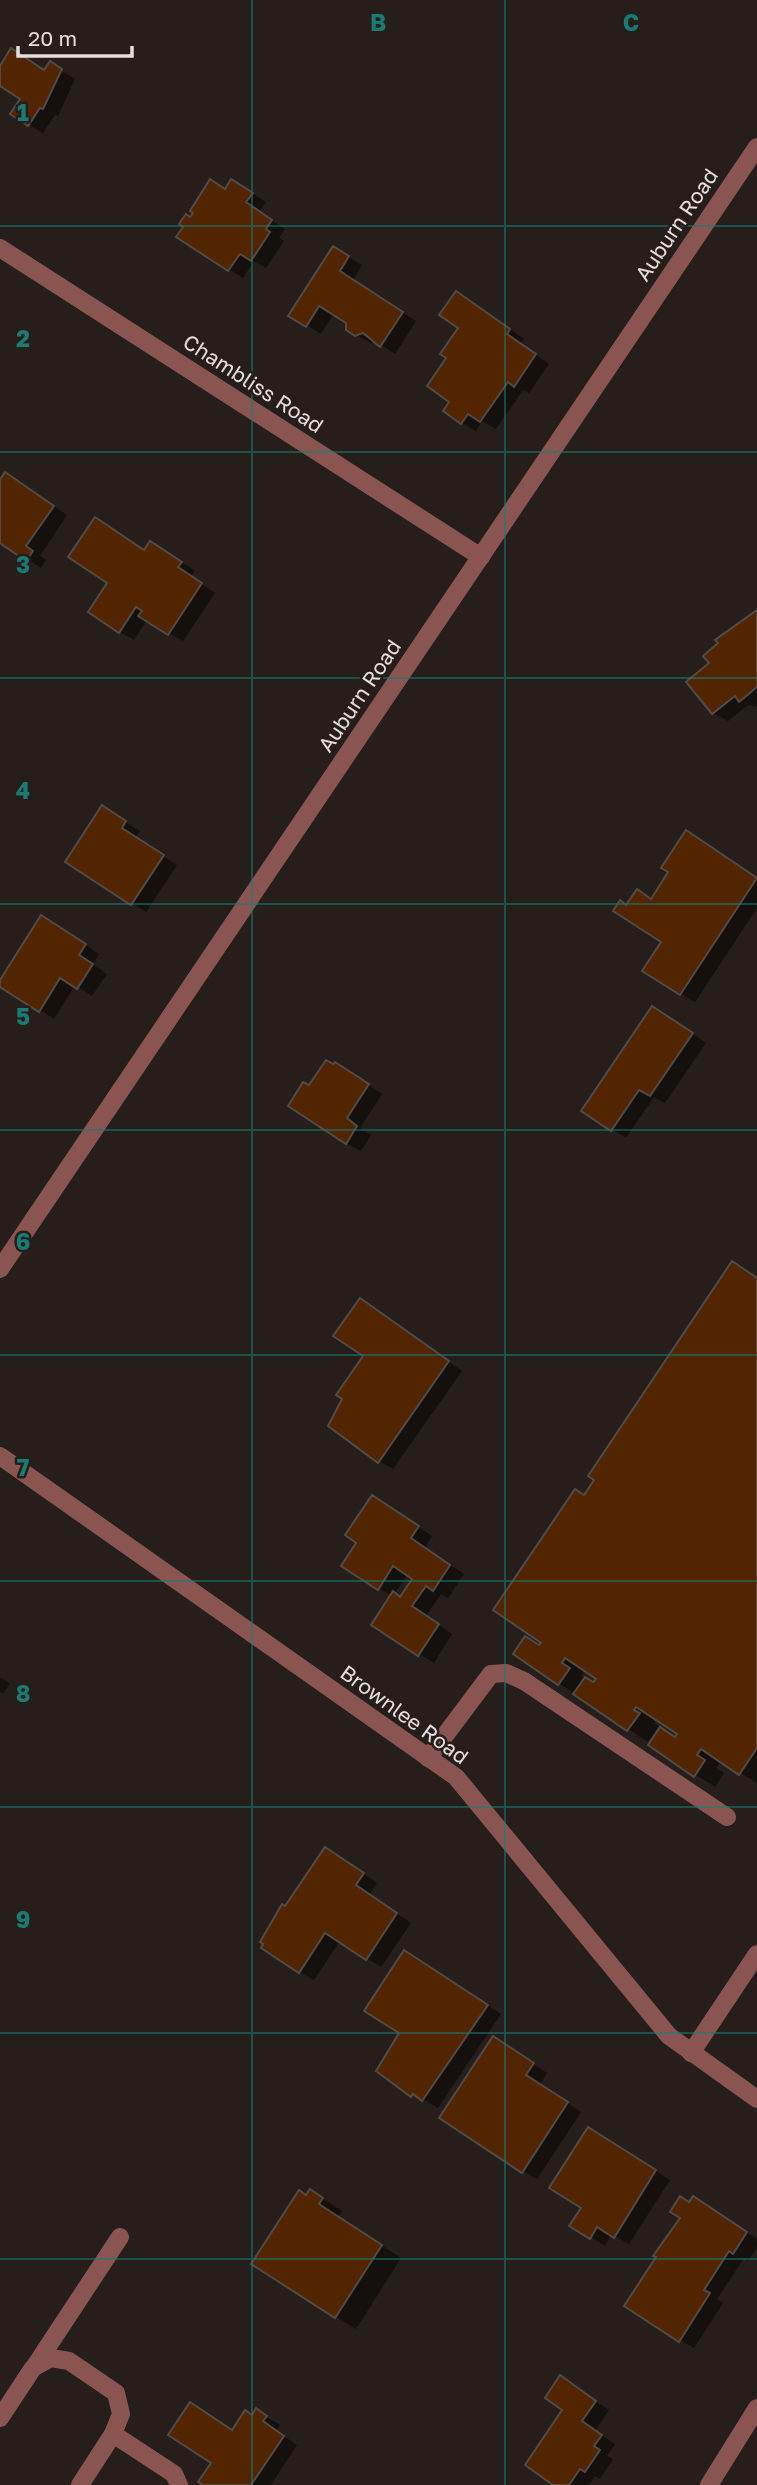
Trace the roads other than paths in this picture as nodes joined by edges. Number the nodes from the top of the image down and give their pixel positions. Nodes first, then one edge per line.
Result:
1 (757, 147) edge
2 (0, 248) edge
3 (481, 557) junction
4 (0, 1269) edge
5 (0, 1456) edge
6 (428, 1758) junction
7 (727, 1817) dead end
8 (757, 1954) edge
9 (691, 2053) junction
10 (757, 2099) edge
11 (120, 2237) dead end
12 (33, 2368) junction
13 (757, 2408) edge
14 (0, 2418) edge
15 (113, 2434) junction
16 (80, 2485) edge
17 (179, 2485) edge
18 (709, 2485) edge

1 - 3 street, Auburn Road
2 - 3 street, Chambliss Road
3 - 4 street, Auburn Road
5 - 6 street, Brownlee Road
6 - 7 street
6 - 9 street, Brownlee Road
8 - 9 street
9 - 10 street, Brownlee Road
11 - 12 street
12 - 14 street
12 - 15 street
13 - 18 street
15 - 16 street
15 - 17 street

